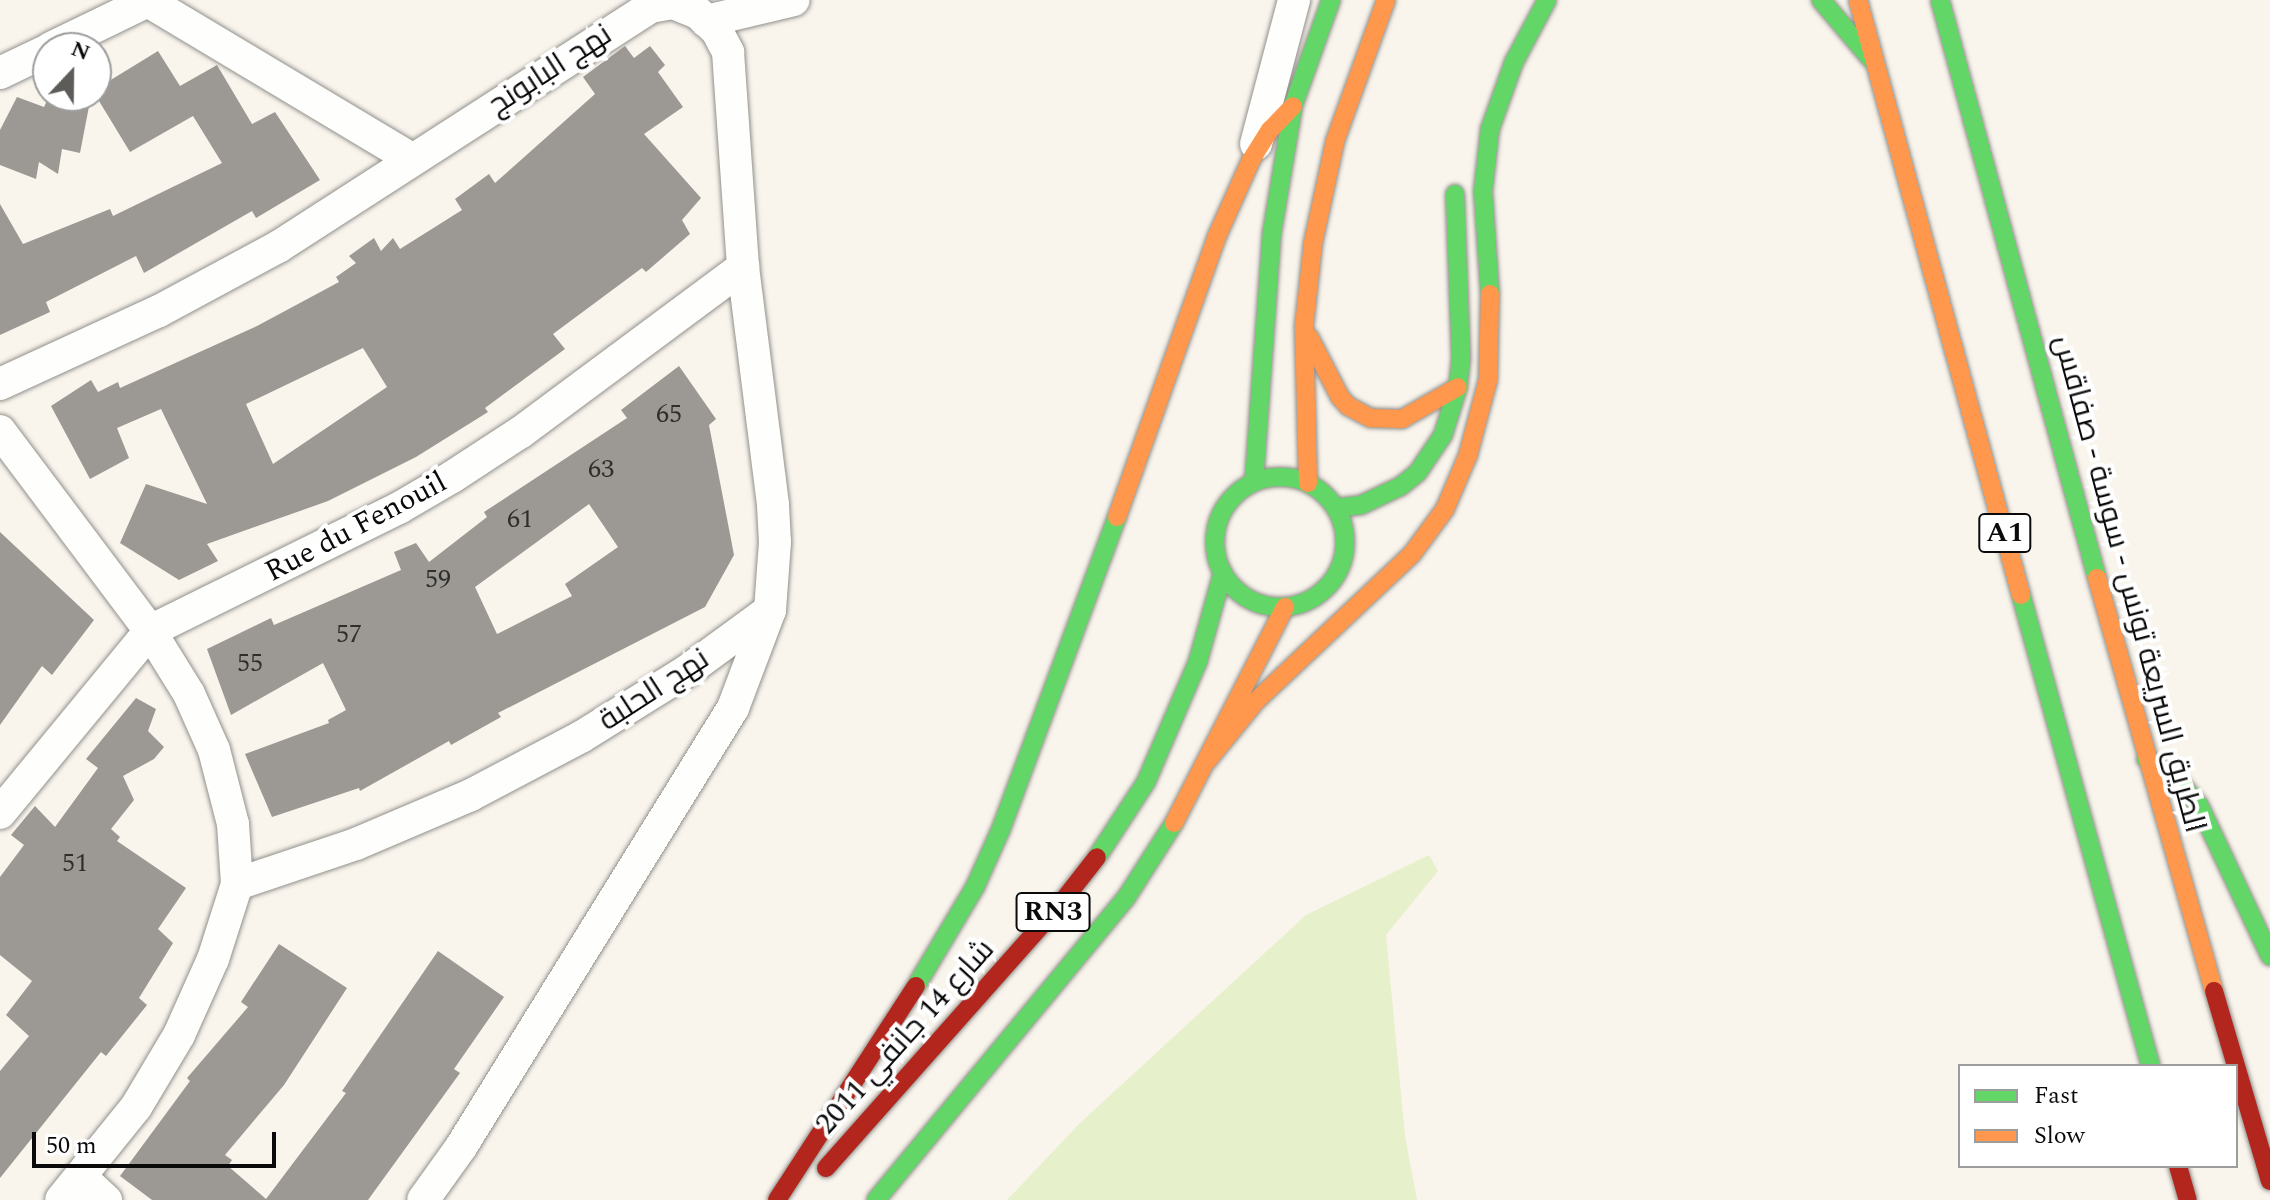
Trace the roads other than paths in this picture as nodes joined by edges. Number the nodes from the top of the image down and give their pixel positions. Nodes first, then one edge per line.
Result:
1 (794, 0) edge
2 (1294, 0) edge
3 (1331, 0) edge
4 (1386, 0) edge
5 (1547, 0) edge
6 (1821, 0) edge
7 (1858, 0) edge
8 (1940, 0) edge
9 (147, 1) edge
10 (700, 12) edge
11 (84, 32) edge
12 (32, 58) edge
13 (1878, 67) junction
14 (0, 73) edge
15 (1293, 106) junction
16 (413, 160) junction
17 (1251, 160) junction
18 (1456, 169) dead end
19 (743, 267) junction
20 (1304, 326) junction
21 (0, 384) edge
22 (1458, 387) junction
23 (0, 431) edge
24 (1254, 481) junction
25 (1308, 483) junction
26 (1336, 508) junction
27 (1223, 572) junction
28 (1285, 607) junction
29 (770, 610) junction
30 (150, 631) junction
31 (687, 671) junction
32 (733, 708) junction
33 (2146, 759) junction
34 (1207, 761) junction
35 (0, 813) edge
36 (237, 884) junction
37 (2270, 956) edge
38 (2150, 1064) edge
39 (2236, 1064) edge
40 (2238, 1072) edge
41 (2179, 1168) edge
42 (2270, 1181) edge
43 (808, 1188) edge
44 (72, 1189) edge
45 (106, 1200) edge
46 (423, 1200) edge
47 (777, 1200) edge
48 (876, 1200) edge
49 (2188, 1200) edge

1 - 10 street
2 - 17 street
3 - 15 highway
4 - 20 highway
5 - 34 highway
6 - 13 highway
7 - 13 highway, A1
8 - 33 highway, الطريق السريعة تونس - سوسة - صفاقس / A1
9 - 11 street
9 - 16 street
10 - 16 street, نهج البابونج
10 - 19 street
12 - 14 street
13 - 38 highway, A1
15 - 17 highway
15 - 24 highway
16 - 21 street, نهج البابونج
17 - 47 highway
18 - 22 highway
19 - 29 street
19 - 30 street, Rue du Fenouil
20 - 22 highway
20 - 25 highway
22 - 26 highway
23 - 30 street
24 - 25 highway
24 - 27 highway, شارع 14 جانفي 2011 / RN3
25 - 26 highway
26 - 28 highway
27 - 28 highway
27 - 43 highway, شارع 14 جانفي 2011 / RN3
28 - 34 highway, RN3
29 - 31 street, نهج الحلبة
29 - 32 street, نهج الحلبة
30 - 35 street, Rue du Fenouil
30 - 36 street
31 - 32 street
31 - 36 street, نهج الحلبة
32 - 46 street, نهج الحلبة
33 - 37 highway
33 - 39 highway, الطريق السريعة تونس - سوسة - صفاقس / A1
34 - 48 highway, RN3
36 - 44 street
40 - 42 highway, الطريق السريعة تونس - سوسة - صفاقس / A1
41 - 49 highway
44 - 45 street

